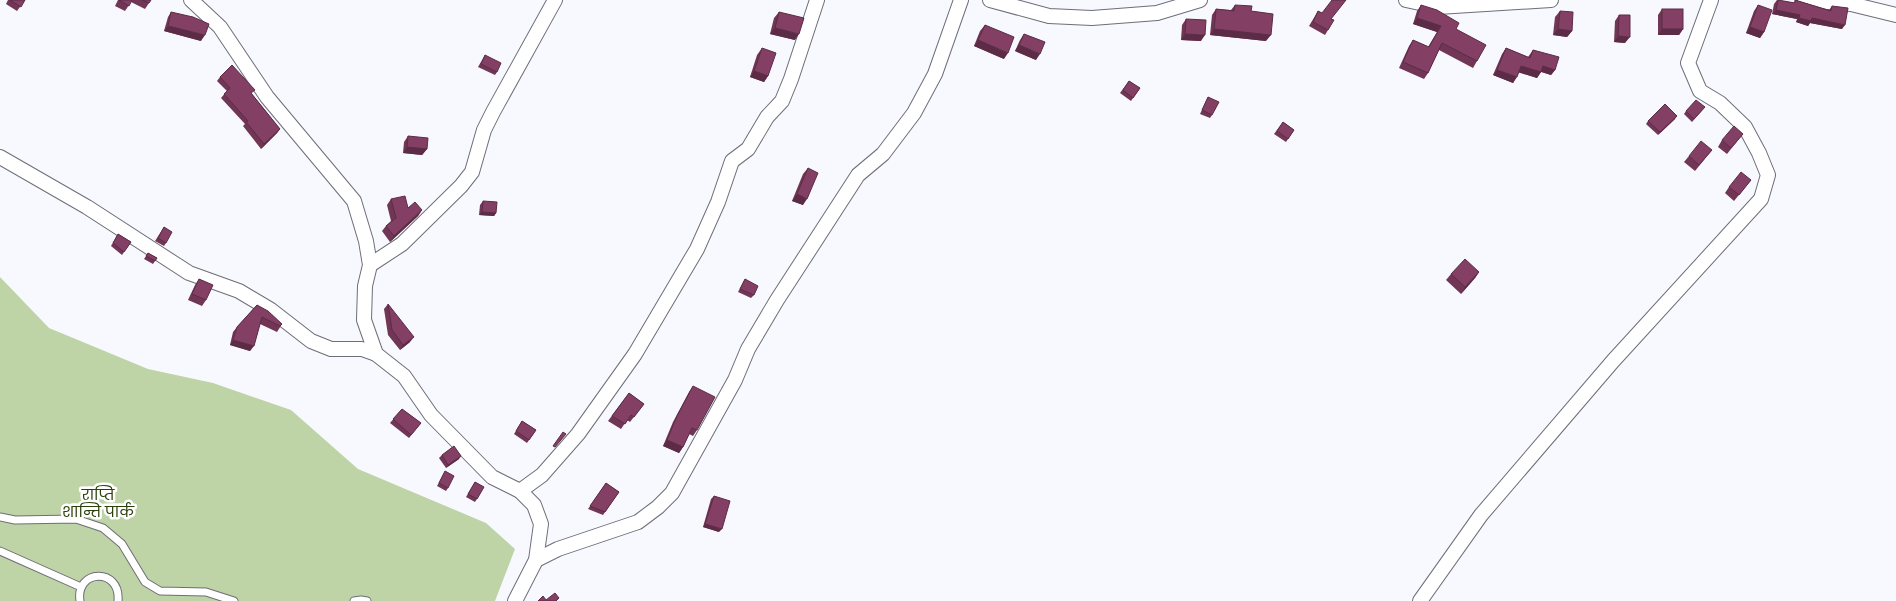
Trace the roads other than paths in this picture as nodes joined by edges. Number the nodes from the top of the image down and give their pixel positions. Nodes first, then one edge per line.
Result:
1 (191, 0) edge
2 (555, 0) edge
3 (817, 0) edge
4 (961, 0) edge
5 (990, 0) edge
6 (1200, 0) edge
7 (1406, 0) edge
8 (1551, 0) edge
9 (1711, 0) edge
10 (1806, 0) edge
11 (1896, 15) edge
12 (0, 157) edge
13 (370, 265) junction
14 (376, 354) junction
15 (520, 490) junction
16 (0, 517) edge
17 (0, 551) edge
18 (536, 560) junction
19 (81, 586) junction
20 (80, 601) edge
21 (118, 601) edge
22 (234, 601) edge
23 (354, 601) edge
24 (367, 601) edge
25 (515, 601) edge
26 (1420, 601) edge

1 - 13 street
2 - 13 street
3 - 15 street
4 - 18 street
5 - 6 street
7 - 8 street
9 - 26 street
10 - 11 street
12 - 14 street
13 - 14 street
14 - 15 street
15 - 18 street
16 - 22 lane
17 - 19 lane
18 - 25 street
19 - 20 lane
19 - 21 lane
23 - 24 lane

